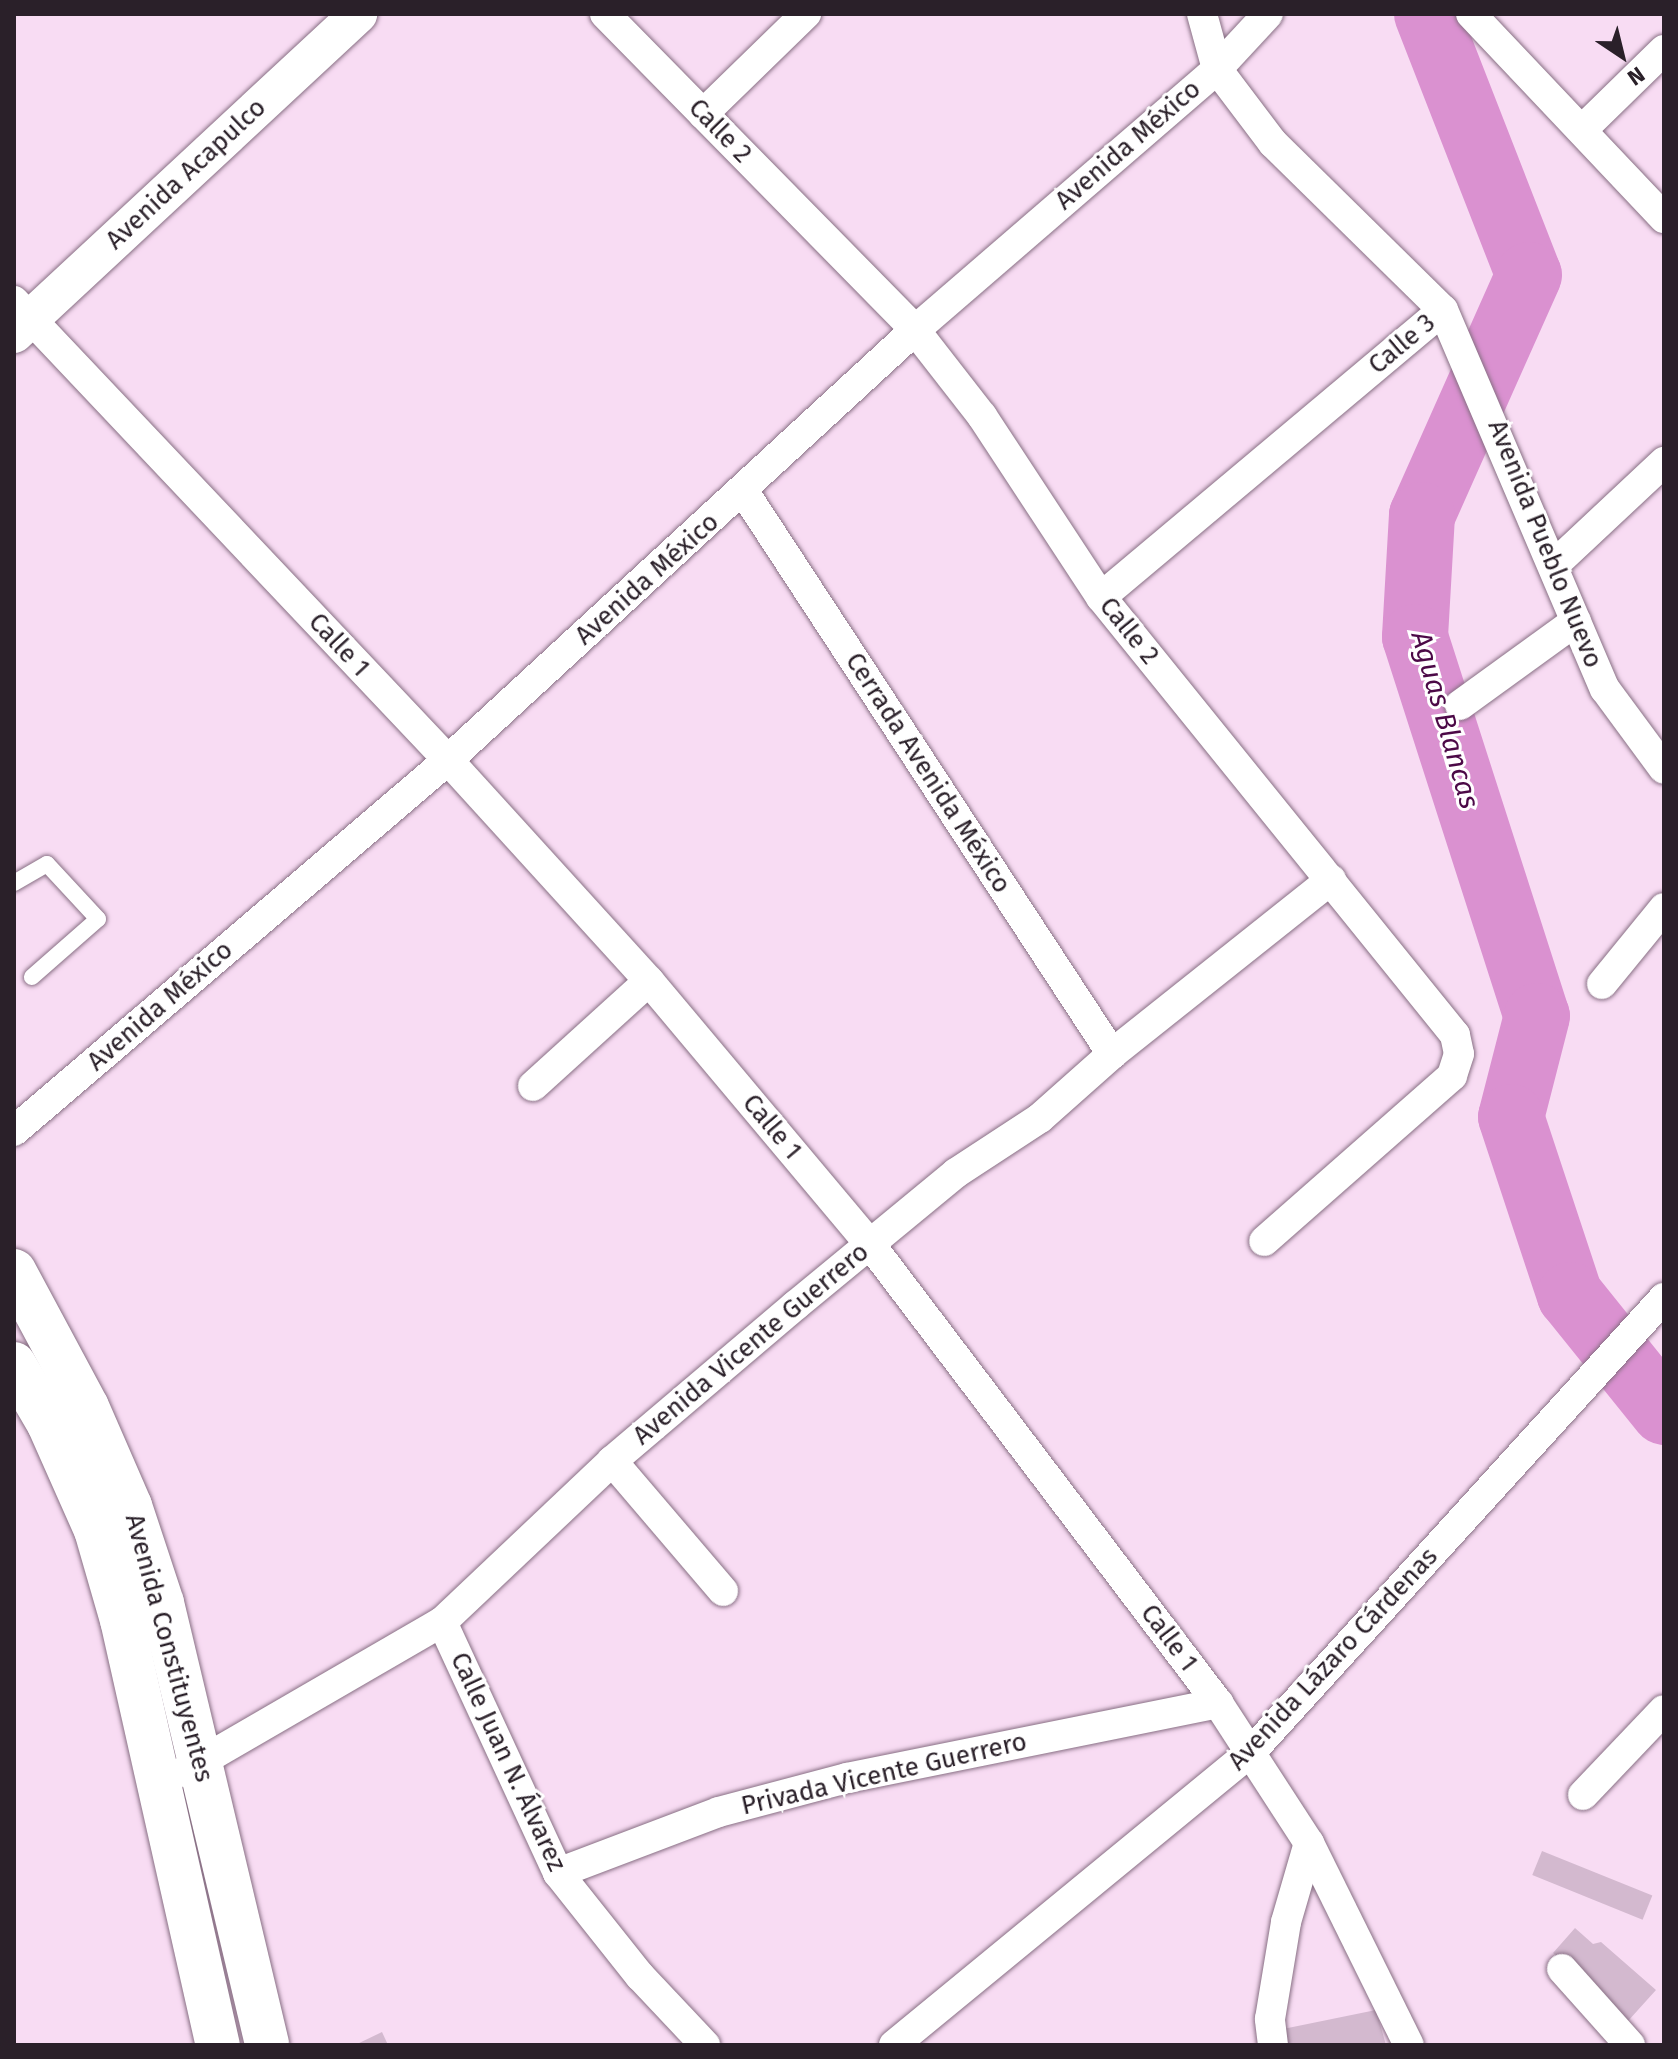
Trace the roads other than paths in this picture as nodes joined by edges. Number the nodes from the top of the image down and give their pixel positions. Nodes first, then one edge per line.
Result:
1 (358, 14) edge
2 (605, 14) edge
3 (806, 14) edge
4 (1202, 14) edge
5 (1268, 14) edge
6 (1471, 14) edge
7 (1664, 50) edge
8 (1217, 69) junction
9 (703, 114) junction
10 (1583, 129) junction
11 (1664, 218) edge
12 (1443, 310) junction
13 (20, 318) edge
14 (915, 330) junction
15 (1664, 462) edge
16 (744, 492) junction
17 (1554, 565) junction
18 (1101, 597) junction
19 (1576, 621) junction
20 (1460, 705) dead end
21 (448, 760) junction
22 (1664, 769) edge
23 (1331, 880) junction
24 (14, 883) edge
25 (1664, 908) edge
26 (32, 977) dead end
27 (649, 981) junction
28 (1602, 984) dead end
29 (1112, 1054) junction
30 (533, 1086) dead end
31 (14, 1131) edge
32 (1264, 1241) dead end
33 (870, 1244) junction
34 (14, 1271) edge
35 (1664, 1298) edge
36 (14, 1364) edge
37 (612, 1461) junction
38 (723, 1591) dead end
39 (442, 1622) junction
40 (1218, 1703) junction
41 (1664, 1710) edge
42 (1251, 1752) junction
43 (201, 1762) junction
44 (158, 1786) junction
45 (1583, 1795) dead end
46 (1309, 1843) junction
47 (558, 1873) junction
48 (1562, 1969) dead end
49 (218, 2045) edge
50 (267, 2045) edge
51 (705, 2045) edge
52 (894, 2045) edge
53 (1273, 2045) edge
54 (1409, 2045) edge
55 (1630, 2045) edge

1 - 13 street, Avenida Acapulco
2 - 9 street, Calle 2
3 - 9 street
4 - 8 street, Calle 3
5 - 8 street, Avenida México
6 - 10 street
7 - 10 street
8 - 12 street, Calle 3
8 - 14 street, Avenida México
9 - 14 street, Calle 2
10 - 11 street
12 - 17 street, Avenida Pueblo Nuevo
12 - 18 street, Calle 3
13 - 21 street, Calle 1
14 - 16 street, Avenida México
14 - 18 street, Calle 2
15 - 17 street
16 - 21 street, Avenida México
16 - 29 street, Cerrada Avenida México
17 - 19 street, Avenida Pueblo Nuevo
18 - 23 street, Calle 2
19 - 20 street
19 - 22 street, Avenida Pueblo Nuevo
21 - 27 street, Calle 1
21 - 31 street, Avenida México
23 - 29 street, Avenida Vicente Guerrero
23 - 32 street, Calle 2
24 - 26 lane
25 - 28 street
27 - 30 street
27 - 33 street, Calle 1
29 - 33 street, Avenida Vicente Guerrero
33 - 37 street, Avenida Vicente Guerrero
33 - 40 street, Calle 1
34 - 43 main road, Avenida Constituyentes
35 - 42 street, Avenida Lázaro Cárdenas
36 - 44 main road, Avenida Constituyentes
37 - 38 street
37 - 39 street, Avenida Vicente Guerrero
39 - 43 street, Avenida Vicente Guerrero
39 - 47 street, Calle Juan N. Álvarez
40 - 42 street, Calle 1
40 - 47 street, Privada Vicente Guerrero
41 - 45 street
42 - 46 street, Calle 1
42 - 52 street, Avenida Lázaro Cárdenas
43 - 44 street, Avenida Vicente Guerrero
43 - 50 main road, Avenida Constituyentes
44 - 49 main road, Avenida Constituyentes
46 - 53 street
46 - 54 street, Calle 1
47 - 51 street, Calle Juan N. Álvarez
48 - 55 street

